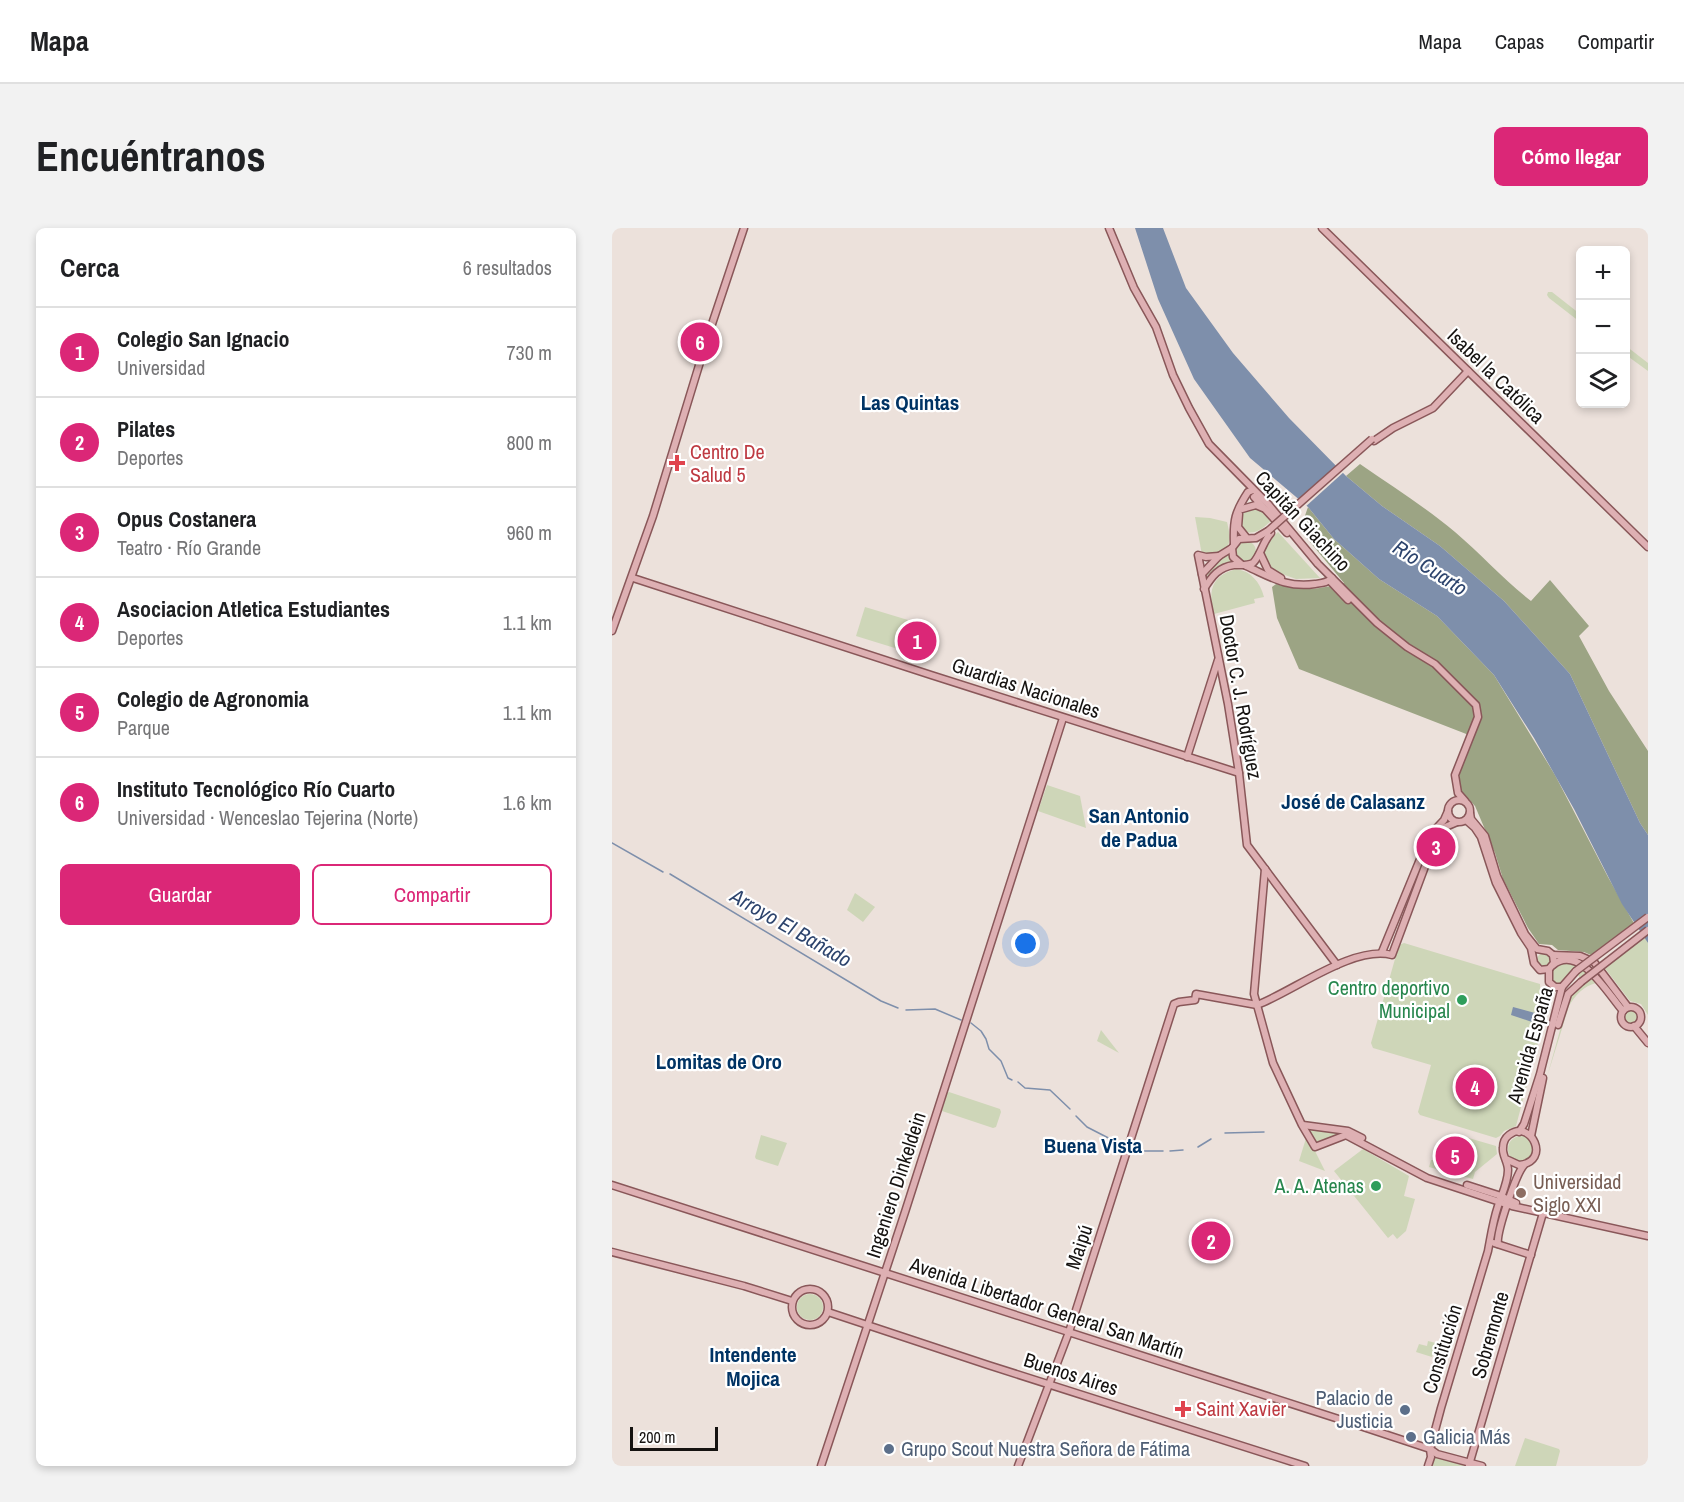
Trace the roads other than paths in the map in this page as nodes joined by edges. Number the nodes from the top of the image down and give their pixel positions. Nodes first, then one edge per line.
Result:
1 (744, 228) edge
2 (1107, 228) edge
3 (1322, 228) edge
4 (1468, 371) junction
5 (1251, 492) junction
6 (1242, 509) junction
7 (1273, 516) junction
8 (1270, 532) junction
9 (1247, 538) junction
10 (1233, 546) junction
11 (1648, 547) edge
12 (1260, 552) junction
13 (1219, 556) junction
14 (1244, 565) junction
15 (1202, 574) junction
16 (633, 578) junction
17 (1329, 579) junction
18 (1204, 589) junction
19 (612, 631) edge
20 (1219, 657) junction
21 (1063, 717) junction
22 (1187, 757) junction
23 (1239, 773) junction
24 (1456, 800) junction
25 (1465, 801) junction
26 (1448, 811) junction
27 (1470, 813) junction
28 (1466, 820) junction
29 (1456, 822) junction
30 (1267, 871) junction
31 (1648, 917) edge
32 (1648, 930) edge
33 (1542, 950) junction
34 (1382, 952) junction
35 (1552, 955) junction
36 (1534, 958) junction
37 (1337, 965) junction
38 (1551, 967) junction
39 (1562, 987) junction
40 (1259, 1004) junction
41 (1625, 1009) junction
42 (1637, 1024) junction
43 (1648, 1036) edge
44 (1648, 1043) edge
45 (1305, 1128) junction
46 (1519, 1132) junction
47 (1531, 1136) junction
48 (1506, 1159) junction
49 (1524, 1165) junction
50 (612, 1185) edge
51 (1500, 1198) junction
52 (1508, 1202) junction
53 (1543, 1213) junction
54 (1648, 1234) edge
55 (1489, 1241) junction
56 (1498, 1244) junction
57 (612, 1252) edge
58 (1531, 1255) junction
59 (885, 1273) junction
60 (792, 1301) junction
61 (828, 1312) junction
62 (867, 1325) junction
63 (1069, 1332) junction
64 (1050, 1384) junction
65 (1430, 1449) junction
66 (1469, 1464) edge
67 (821, 1466) edge
68 (1018, 1466) edge
69 (1305, 1466) edge
70 (1428, 1466) edge
71 (1482, 1466) edge

1 - 16 main road
2 - 5 main road, Capitán Giachino
3 - 4 main road, Isabel la Católica
4 - 8 main road, bridge
4 - 11 main road, Isabel la Católica
5 - 6 main road
5 - 7 main road, Capitán Giachino
5 - 10 main road
5 - 17 main road, Capitán Giachino
6 - 7 main road
6 - 9 main road
7 - 17 main road, Capitán Giachino
8 - 9 main road
8 - 12 main road
9 - 10 main road
9 - 12 main road
10 - 13 main road
10 - 14 main road
12 - 14 main road
12 - 17 main road
13 - 15 main road
13 - 15 main road, Doctor C. J. Rodríguez
14 - 17 main road
14 - 18 main road
15 - 18 main road, Doctor C. J. Rodríguez
16 - 19 main road
16 - 21 main road, Guardias Nacionales
17 - 24 main road, Capitán Giachino
17 - 25 main road, Capitán Giachino
18 - 20 main road, Doctor C. J. Rodríguez
20 - 22 main road
20 - 23 main road, Doctor C. J. Rodríguez
21 - 22 main road, Guardias Nacionales
21 - 59 main road, Ingeniero Dinkeldein
22 - 23 main road, Guardias Nacionales
23 - 30 main road, Doctor C. J. Rodríguez
24 - 25 main road
24 - 26 main road
25 - 27 main road
26 - 29 main road
26 - 34 main road
27 - 28 main road
27 - 33 main road
28 - 29 main road
28 - 36 main road
29 - 34 main road
30 - 37 main road
30 - 40 main road
31 - 39 main road, Avenida España, bridge
32 - 47 main road, Avenida España, bridge
33 - 35 main road
33 - 36 main road
34 - 37 main road
35 - 38 main road
35 - 41 main road
36 - 38 main road
37 - 40 main road
38 - 39 main road
38 - 41 main road
39 - 46 main road, Avenida España
40 - 45 main road
40 - 63 main road, Maipú
41 - 42 main road
41 - 42 main road
42 - 43 main road
42 - 44 main road
45 - 51 main road
45 - 51 main road
46 - 47 main road
46 - 48 main road
47 - 49 main road
48 - 49 main road
48 - 51 main road
49 - 52 main road
50 - 59 main road, Avenida Libertador General San Martín
51 - 52 main road
51 - 55 main road
52 - 53 main road
52 - 54 main road
52 - 56 main road
53 - 54 main road
53 - 58 main road, Sobremonte
55 - 56 main road
55 - 65 main road, Constitución
56 - 58 main road
57 - 60 main road
58 - 66 main road, Sobremonte
59 - 62 main road, Ingeniero Dinkeldein
59 - 63 main road, Avenida Libertador General San Martín
60 - 61 main road
60 - 61 main road
61 - 62 main road, Buenos Aires
62 - 64 main road, Buenos Aires
62 - 67 main road, Ingeniero Dinkeldein
63 - 64 main road, Maipú
63 - 65 main road, Avenida Libertador General San Martín
64 - 68 main road, Maipú
64 - 69 main road, Buenos Aires
65 - 66 main road, Avenida Libertador General San Martín
65 - 70 main road, Constitución
66 - 71 main road, Avenida Libertador General San Martín

